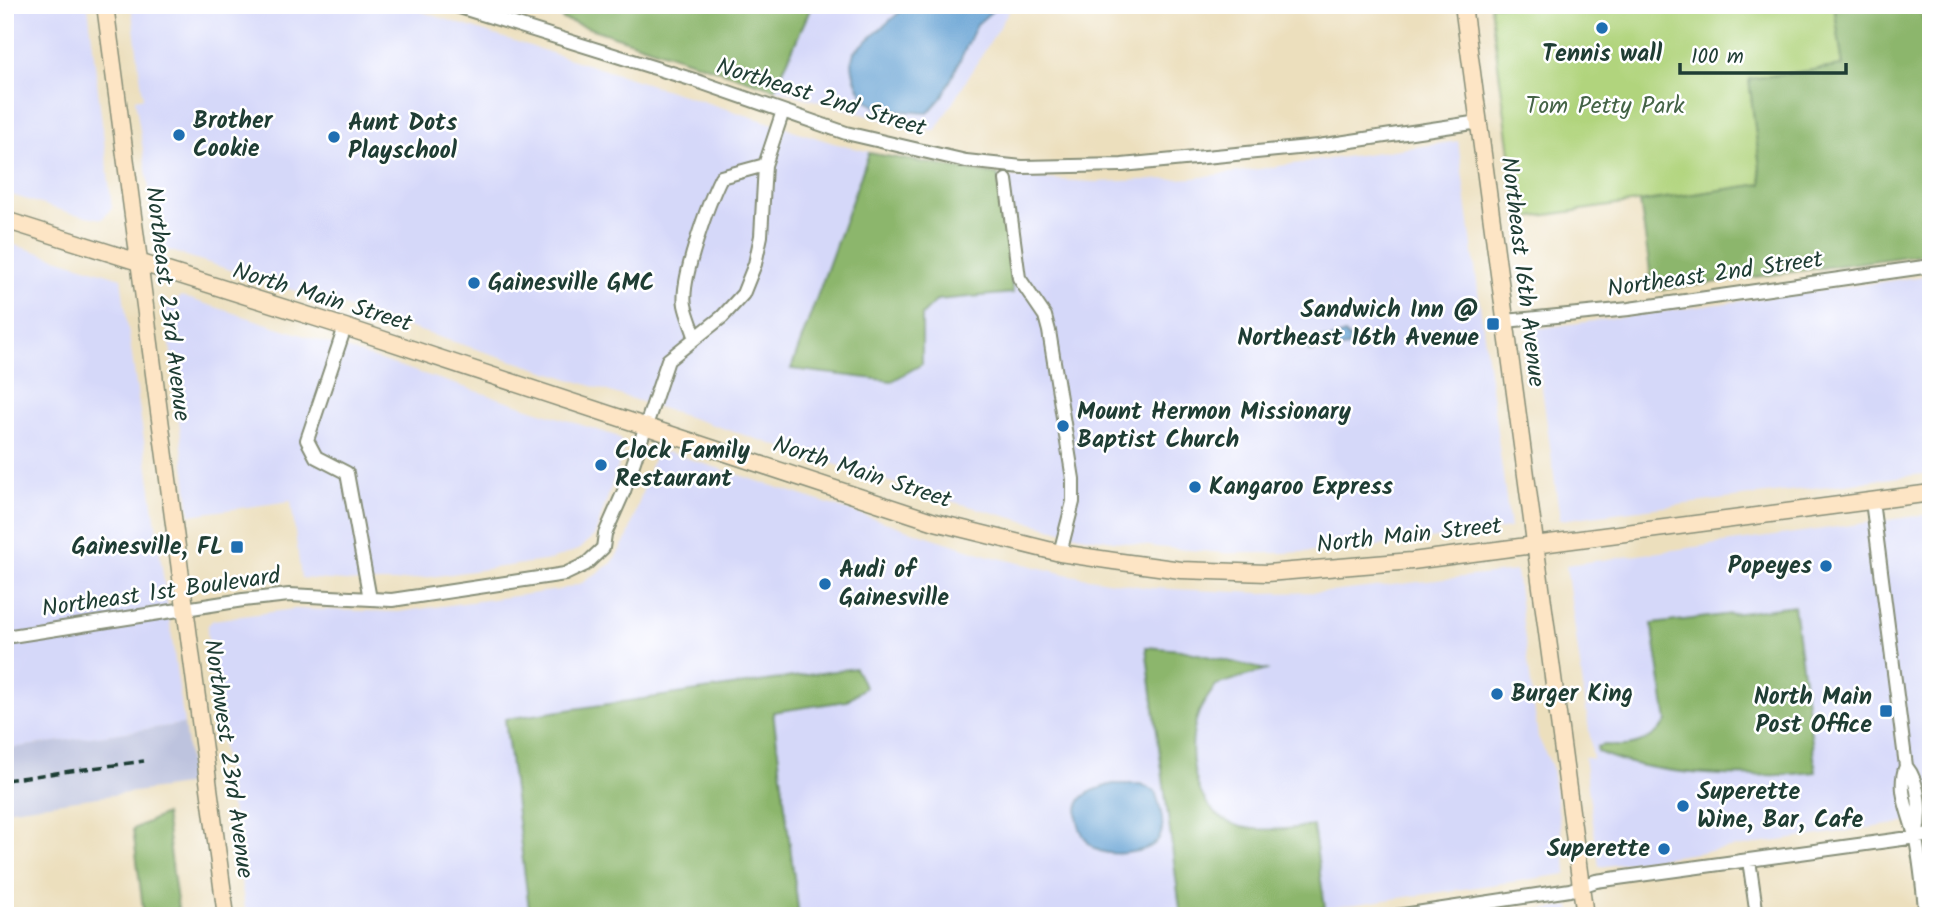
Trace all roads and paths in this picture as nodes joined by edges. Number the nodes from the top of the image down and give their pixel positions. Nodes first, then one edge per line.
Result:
1 (105, 5) edge
2 (453, 5) edge
3 (1463, 5) edge
4 (783, 111) junction
5 (1479, 122) junction
6 (765, 165) junction
7 (1006, 180) dead end
8 (5, 220) edge
9 (139, 265) junction
10 (1931, 266) edge
11 (1505, 321) junction
12 (345, 327) junction
13 (695, 337) junction
14 (645, 426) junction
15 (1931, 493) edge
16 (1872, 501) junction
17 (1534, 545) junction
18 (1060, 553) junction
19 (370, 599) junction
20 (185, 608) junction
21 (5, 637) edge
22 (1931, 835) edge
23 (1916, 837) junction
24 (1749, 860) junction
25 (1581, 887) junction
26 (226, 916) edge
27 (1396, 916) edge
28 (1585, 916) edge
29 (1757, 916) edge
30 (1926, 916) edge

1 - 9 main road, Northeast 23rd Avenue
2 - 4 street, Northeast 2nd Street
3 - 5 main road, Northeast 16th Avenue
4 - 5 street, Northeast 2nd Street
4 - 6 street, Northeast 1st Boulevard
5 - 11 main road, Northeast 16th Avenue
6 - 13 street, Northeast 1st Boulevard
6 - 13 street
7 - 18 street
8 - 9 main road, North Main Street
9 - 12 main road, North Main Street
9 - 20 main road, Northeast 23rd Avenue
10 - 11 street, Northeast 2nd Street
11 - 17 main road, Northeast 16th Avenue
12 - 14 main road, North Main Street
12 - 19 street
13 - 14 street, Northeast 1st Boulevard
14 - 18 main road, North Main Street
14 - 19 street, Northeast 1st Boulevard
15 - 16 main road, North Main Street
16 - 17 main road, North Main Street
16 - 23 street
17 - 18 main road, North Main Street
17 - 25 main road, Northeast 16th Avenue
19 - 20 street, Northeast 1st Boulevard
20 - 21 street, Northeast 1st Boulevard
20 - 26 main road, Northwest 23rd Avenue
22 - 23 street
23 - 24 street
23 - 30 street
24 - 25 street
24 - 29 street
25 - 27 street
25 - 28 main road, Northeast 16th Avenue

